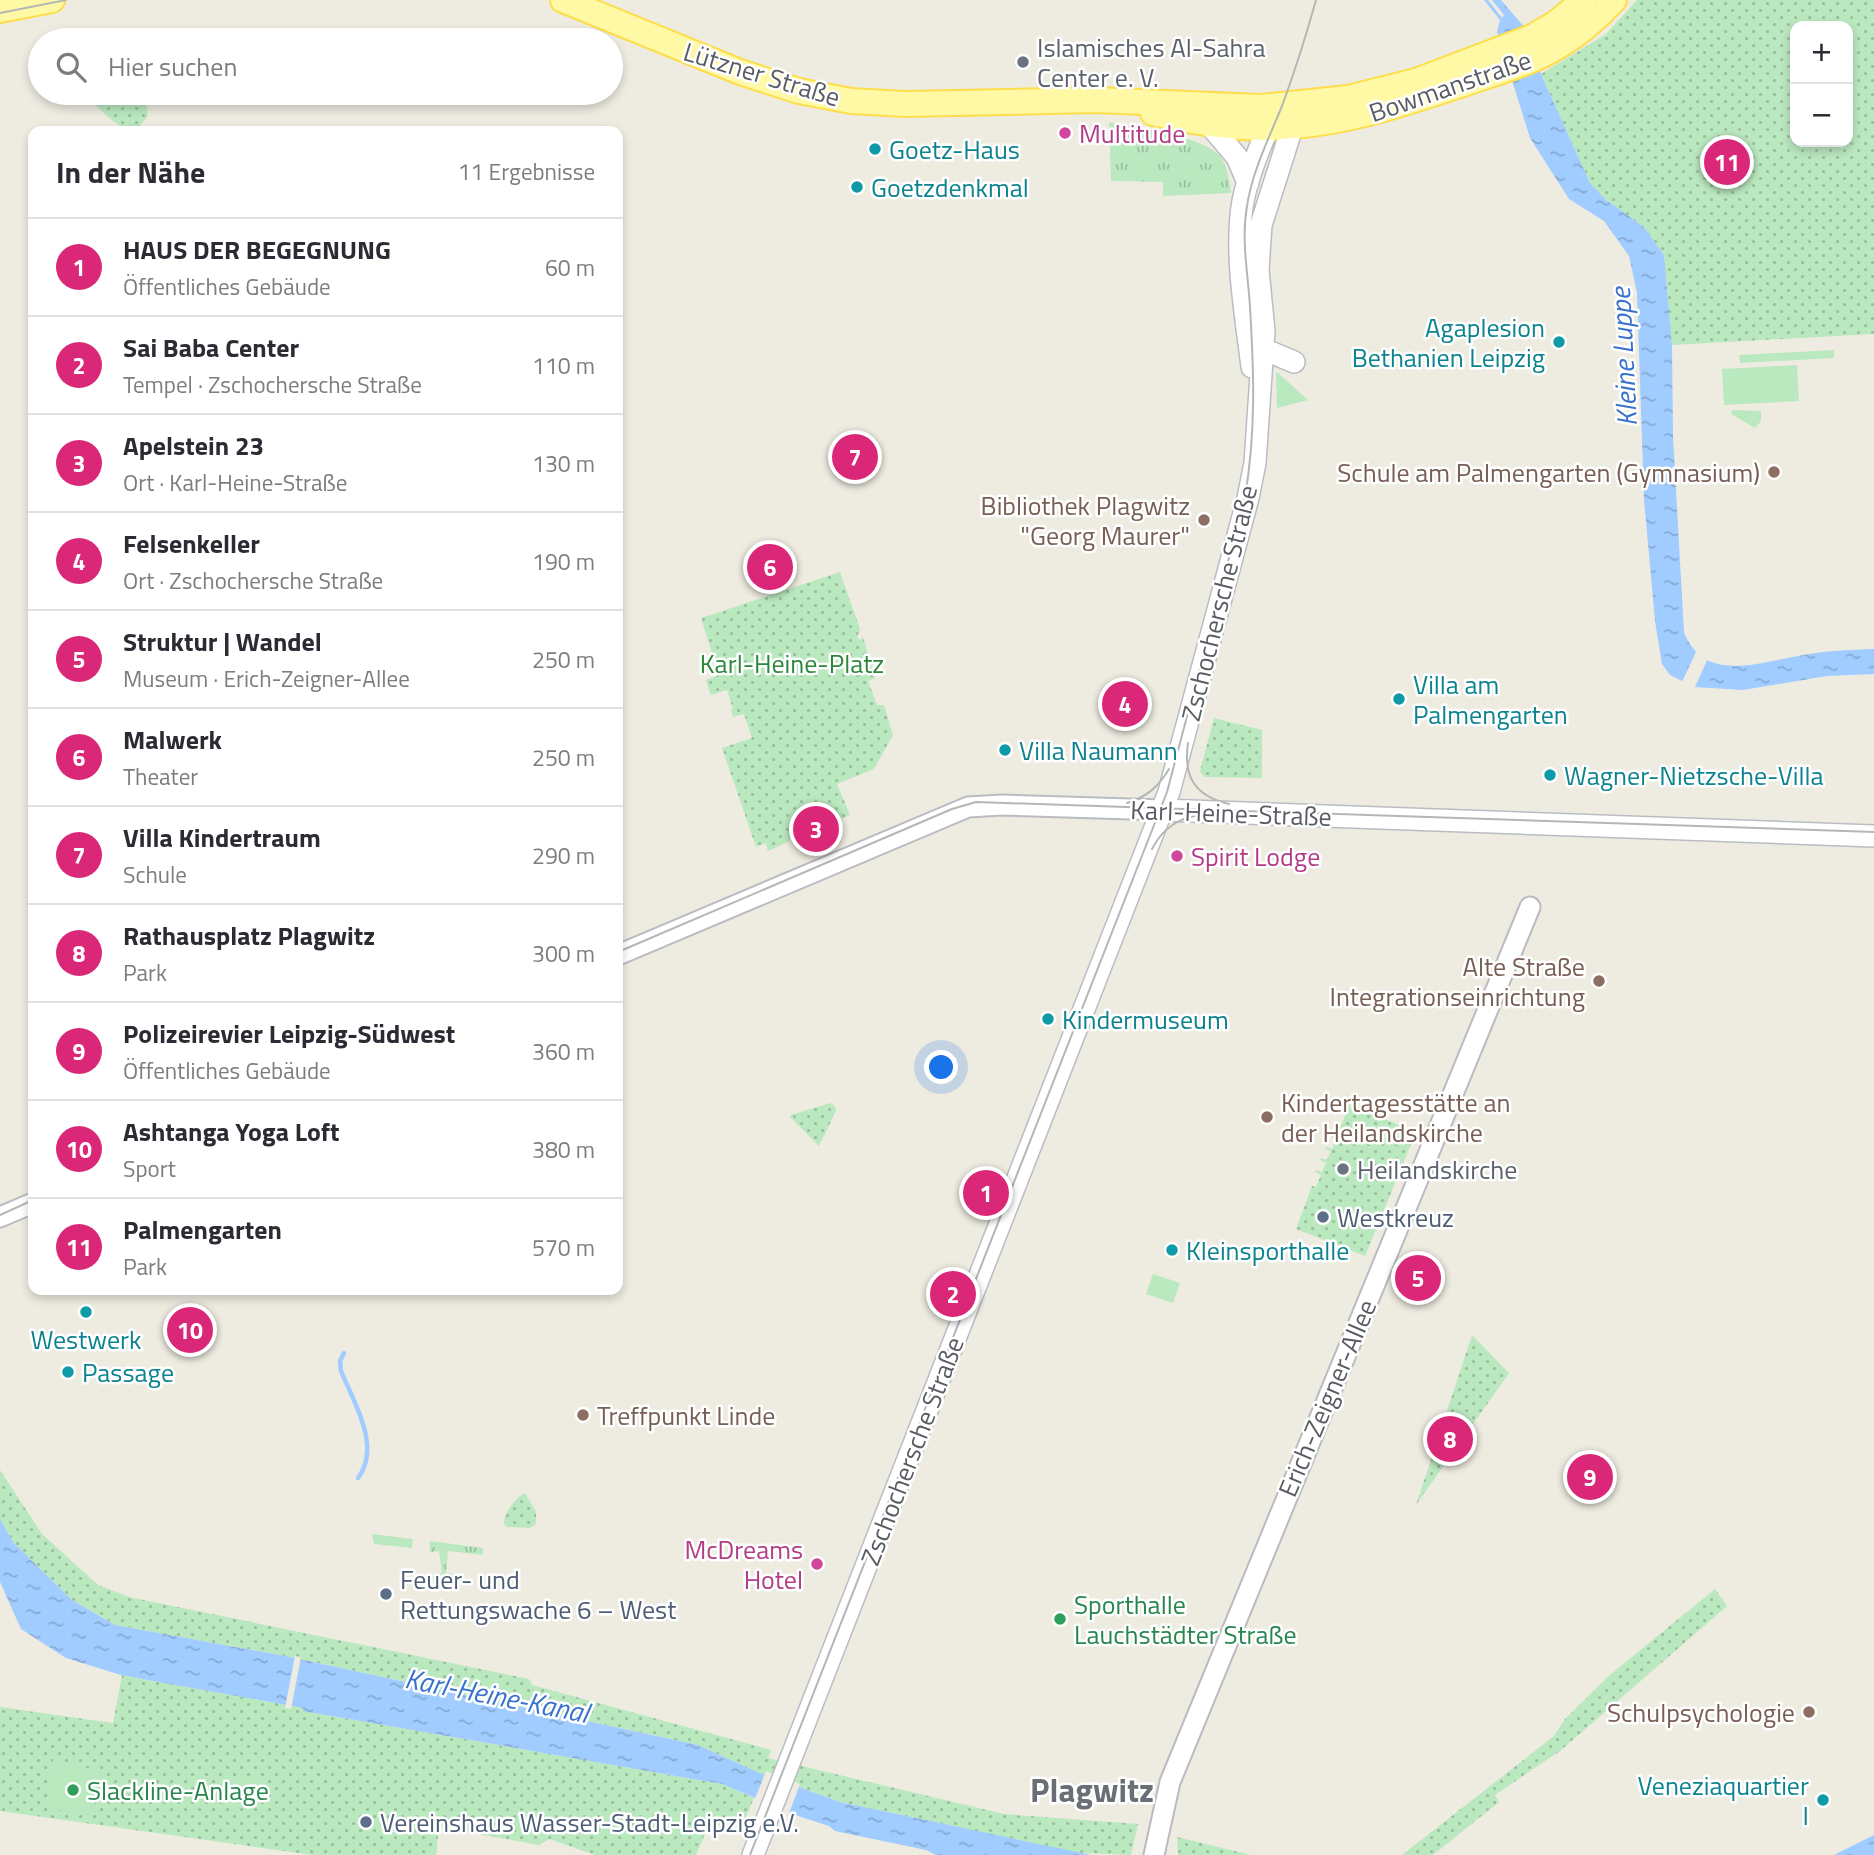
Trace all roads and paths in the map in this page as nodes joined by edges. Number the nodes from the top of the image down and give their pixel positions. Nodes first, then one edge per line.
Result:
1 (52, 0) edge
2 (563, 0) edge
3 (1584, 0) edge
4 (1614, 0) edge
5 (0, 10) edge
6 (1536, 46) junction
7 (1096, 100) junction
8 (1284, 116) junction
9 (1209, 124) junction
10 (1248, 183) junction
11 (1258, 338) junction
12 (1163, 810) junction
13 (1874, 836) edge
14 (1530, 907) dead end
15 (623, 953) edge
16 (753, 1855) edge
17 (1154, 1855) edge

1 - 5 main road
2 - 7 main road, Lützner Straße
3 - 6 main road, Bowmanstraße
4 - 6 main road, Bowmanstraße
6 - 8 main road, Bowmanstraße
7 - 8 main road, Lützner Straße
7 - 9 main road, Lützner Straße
8 - 9 main road, Lützner Straße
8 - 10 main road, Zschochersche Straße
8 - 11 main road, Zschochersche Straße
9 - 10 main road
10 - 11 main road, Zschochersche Straße
11 - 12 main road, Zschochersche Straße
12 - 13 main road, Karl-Heine-Straße
12 - 15 street, Karl-Heine-Straße
12 - 16 main road, Zschochersche Straße
14 - 17 street, Erich-Zeigner-Allee

